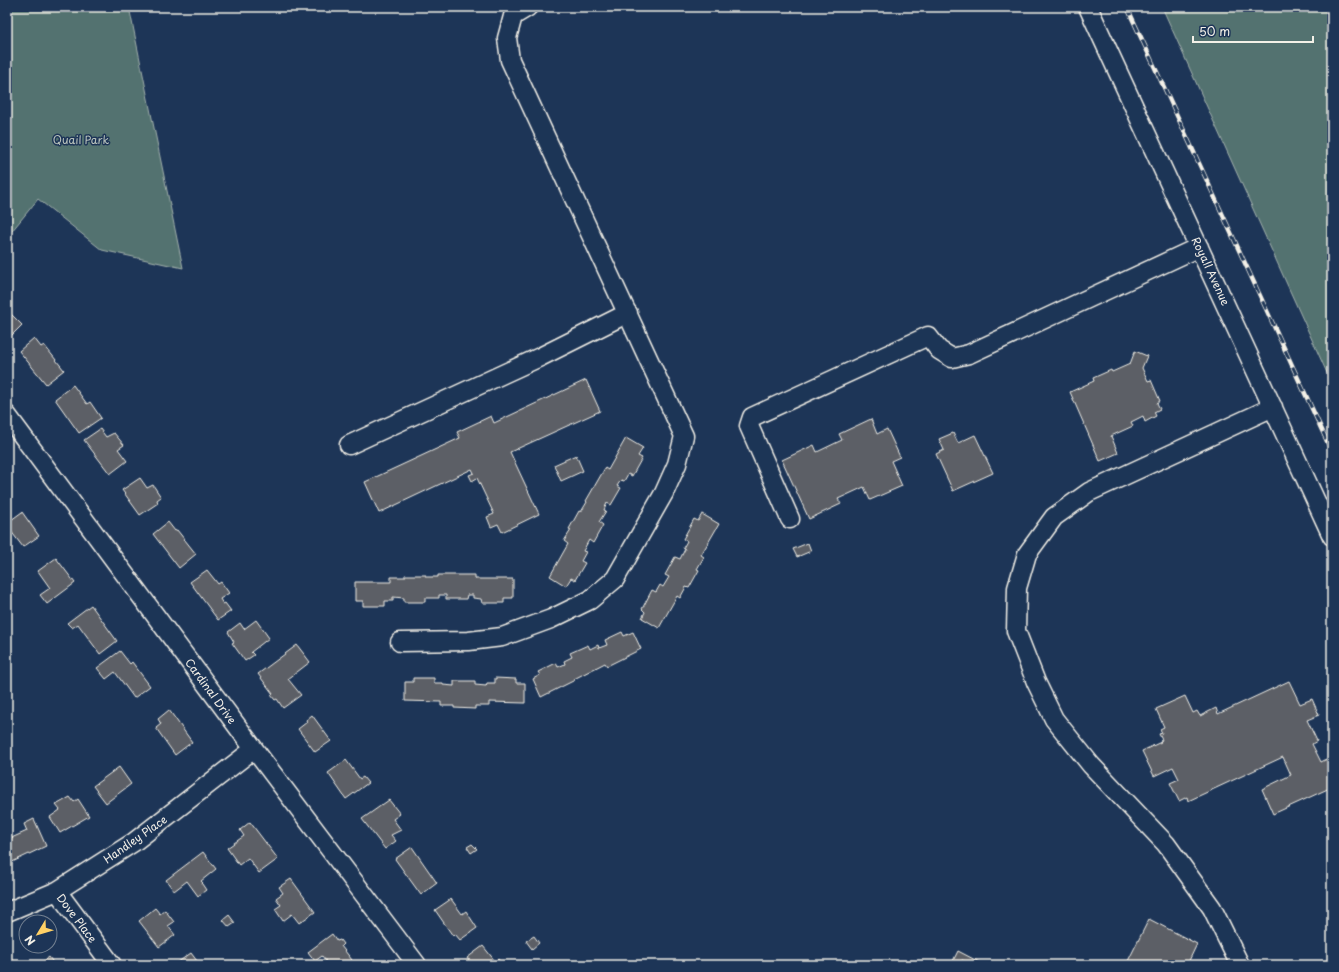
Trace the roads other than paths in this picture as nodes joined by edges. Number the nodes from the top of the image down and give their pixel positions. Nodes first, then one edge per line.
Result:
1 (528, 7) edge
2 (1088, 7) edge
3 (1199, 247) junction
4 (628, 313) junction
5 (1273, 407) junction
6 (7, 415) edge
7 (349, 445) dead end
8 (790, 519) dead end
9 (1332, 536) edge
10 (400, 642) dead end
11 (254, 749) junction
12 (57, 891) junction
13 (7, 912) edge
14 (112, 965) edge
15 (417, 965) edge
16 (1240, 965) edge

1 - 4 street
2 - 3 street, Royall Avenue
3 - 5 street, Royall Avenue
3 - 8 street
4 - 7 street
4 - 10 street
5 - 9 street, Royall Avenue
5 - 16 street
6 - 11 street, Cardinal Drive
11 - 12 street, Handley Place
11 - 15 street, Cardinal Drive
12 - 13 street, Handley Place
12 - 14 street, Dove Place

